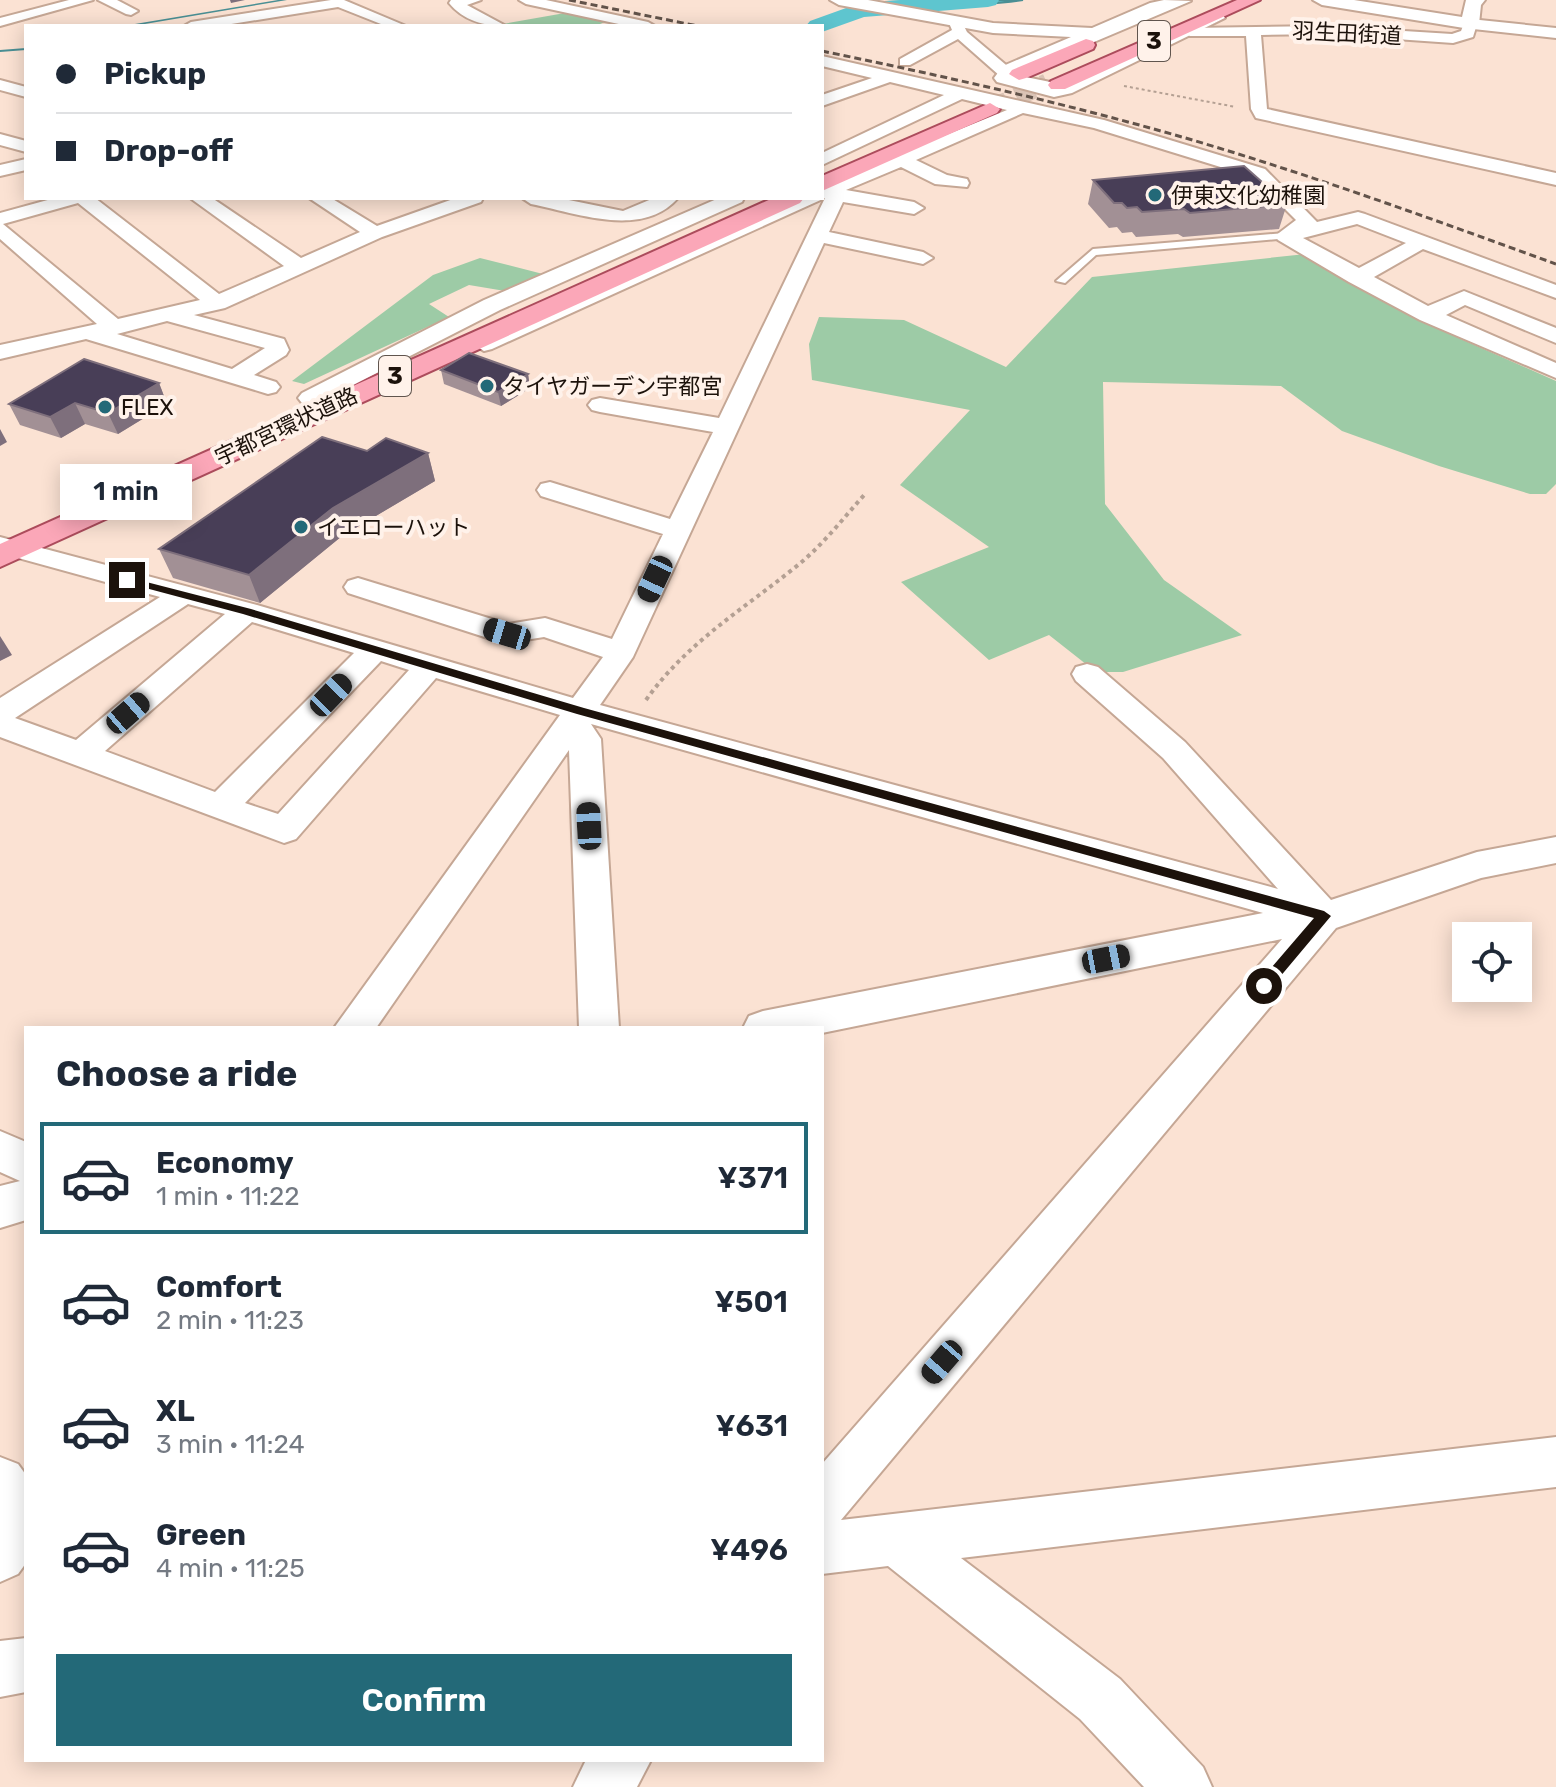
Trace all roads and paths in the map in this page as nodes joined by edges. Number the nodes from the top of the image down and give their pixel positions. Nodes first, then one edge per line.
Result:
1 (86, 0) edge
2 (105, 0) edge
3 (474, 0) edge
4 (526, 0) edge
5 (1183, 0) edge
6 (1209, 0) edge
7 (1251, 0) edge
8 (1322, 0) edge
9 (1476, 0) edge
10 (848, 2) edge
11 (1229, 5) edge
12 (131, 11) dead end
13 (275, 13) junction
14 (376, 16) junction
15 (1280, 16) dead end
16 (0, 22) edge
17 (337, 22) dead end
18 (629, 22) junction
19 (204, 24) edge
20 (285, 24) edge
21 (394, 24) edge
22 (494, 24) edge
23 (616, 24) edge
24 (638, 24) edge
25 (1470, 24) junction
26 (958, 27) junction
27 (1246, 29) junction
28 (1104, 30) junction
29 (1190, 32) junction
30 (1556, 33) edge
31 (824, 61) edge
32 (905, 62) dead end
33 (889, 77) junction
34 (1033, 79) junction
35 (0, 85) edge
36 (1122, 85) dead end
37 (24, 91) edge
38 (824, 100) edge
39 (986, 103) junction
40 (1260, 111) junction
41 (0, 139) edge
42 (24, 146) edge
43 (887, 148) junction
44 (824, 160) edge
45 (24, 165) edge
46 (0, 171) edge
47 (1556, 179) edge
48 (960, 183) dead end
49 (825, 188) edge
50 (69, 200) edge
51 (86, 200) edge
52 (202, 200) edge
53 (321, 200) edge
54 (665, 200) edge
55 (730, 200) edge
56 (757, 200) edge
57 (787, 200) edge
58 (799, 200) edge
59 (823, 200) edge
60 (442, 203) edge
61 (527, 204) edge
62 (914, 208) dead end
63 (0, 219) edge
64 (0, 229) edge
65 (375, 233) junction
66 (818, 236) junction
67 (1285, 236) junction
68 (1422, 242) junction
69 (923, 258) dead end
70 (301, 268) junction
71 (1356, 278) junction
72 (1061, 281) dead end
73 (1556, 292) edge
74 (217, 303) junction
75 (173, 315) junction
76 (1428, 315) junction
77 (115, 328) junction
78 (91, 334) junction
79 (1556, 336) edge
80 (0, 352) edge
81 (1556, 371) edge
82 (235, 377) junction
83 (268, 387) dead end
84 (319, 402) junction
85 (600, 405) dead end
86 (727, 427) junction
87 (550, 490) dead end
88 (866, 493) dead end
89 (678, 530) junction
90 (4, 547) edge
91 (358, 587) dead end
92 (183, 595) junction
93 (247, 611) junction
94 (375, 650) junction
95 (620, 652) junction
96 (430, 666) junction
97 (1087, 674) dead end
98 (0, 713) edge
99 (577, 718) junction
100 (0, 725) edge
101 (631, 725) junction
102 (81, 754) junction
103 (220, 807) junction
104 (1556, 850) edge
105 (1324, 916) junction
106 (355, 1026) edge
107 (599, 1026) edge
108 (773, 1026) edge
109 (0, 1150) edge
110 (24, 1163) edge
111 (24, 1201) edge
112 (0, 1207) edge
113 (1556, 1462) edge
114 (0, 1482) edge
115 (824, 1501) edge
116 (24, 1514) edge
117 (24, 1520) edge
118 (896, 1540) junction
119 (824, 1548) edge
120 (0, 1556) edge
121 (24, 1665) edge
122 (0, 1669) edge
123 (621, 1762) edge
124 (602, 1787) edge
125 (1183, 1787) edge

1 - 16 street
2 - 12 street
3 - 22 street
4 - 18 street
5 - 28 main road
5 - 34 main road, 3
6 - 34 main road, 3
7 - 11 main road, 3
8 - 25 main road
9 - 25 main road
10 - 26 main road
11 - 29 main road
11 - 34 main road, 3
13 - 14 street
13 - 19 street
13 - 20 street
14 - 17 street
14 - 21 street
15 - 27 street
18 - 23 street
18 - 24 street
25 - 27 street, 羽生田街道
25 - 30 main road
26 - 28 main road
26 - 32 street
26 - 34 street
27 - 29 street, 羽生田街道
27 - 40 street
28 - 34 main road
29 - 34 main road
31 - 33 street
33 - 38 street
33 - 39 street
33 - 43 street
35 - 37 street
36 - 40 path
39 - 43 main road
39 - 43 street
39 - 67 street
40 - 47 street
41 - 42 street
43 - 44 street
43 - 48 street
43 - 49 main road
45 - 46 street
49 - 62 street
50 - 63 street
51 - 74 street
52 - 70 street
53 - 65 street
54 - 61 street
55 - 84 street
56 - 84 main road, 宇都宮環状道路 / 3
57 - 84 main road, 宇都宮環状道路 / 3
58 - 84 street
59 - 66 street
60 - 65 street
64 - 77 street
65 - 70 street
66 - 69 street
66 - 86 street
67 - 68 street
67 - 71 street
67 - 72 lane
68 - 71 street
68 - 73 street
70 - 74 street
71 - 76 street
74 - 75 street
75 - 77 street
75 - 82 street
76 - 79 street
76 - 81 street
77 - 78 street
78 - 80 street
78 - 82 street
82 - 83 street
84 - 90 main road, 宇都宮環状道路 / 3
85 - 86 street
86 - 89 street
87 - 89 street
88 - 101 path
89 - 95 street
90 - 92 street
91 - 95 street
92 - 93 street
92 - 98 street
93 - 94 street
93 - 102 street
94 - 96 street
94 - 103 street
95 - 99 street
96 - 99 street
96 - 103 street
97 - 105 street
99 - 101 street
99 - 106 street
99 - 107 street
100 - 102 street
101 - 105 street
102 - 103 street
104 - 105 street
105 - 108 street
105 - 115 street
109 - 110 street
111 - 112 street
113 - 118 street
114 - 116 street
117 - 120 street
118 - 119 street
118 - 125 street
121 - 122 street
123 - 124 street

